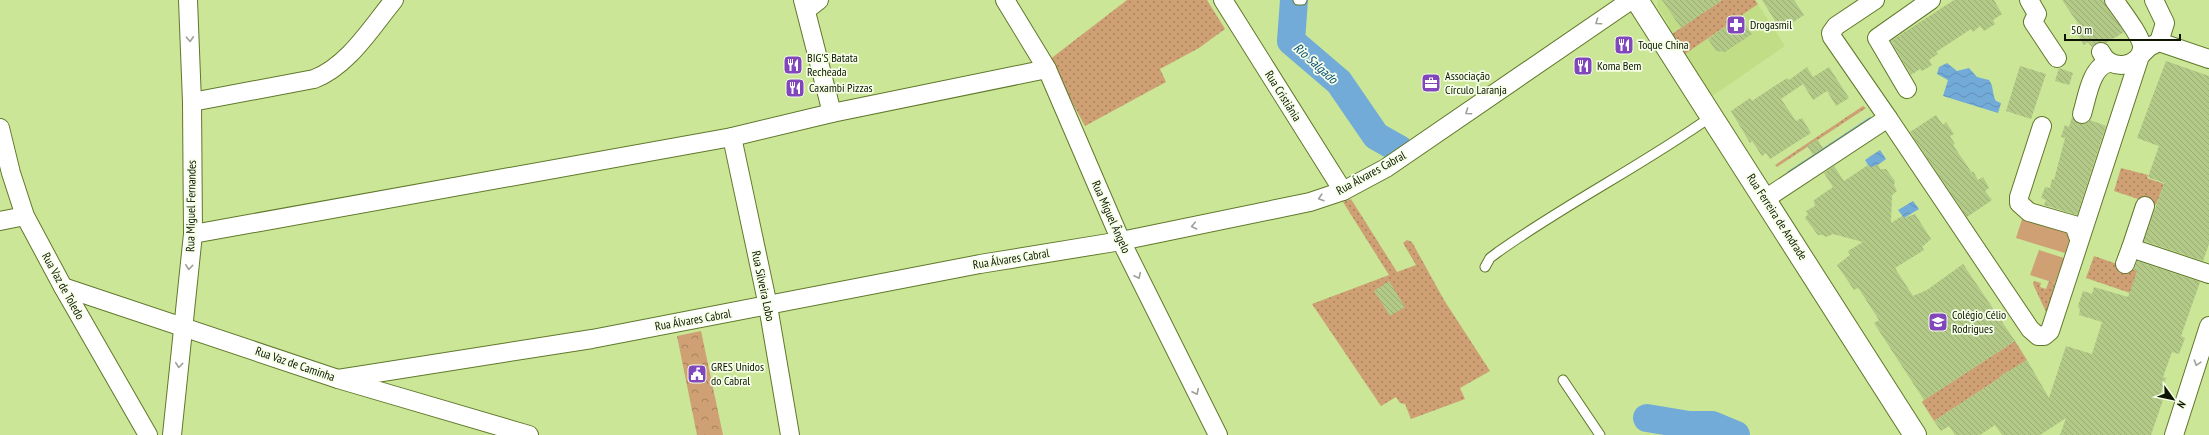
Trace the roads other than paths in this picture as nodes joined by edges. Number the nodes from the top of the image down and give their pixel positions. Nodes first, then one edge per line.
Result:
1 (188, 0) edge
2 (394, 0) edge
3 (1005, 0) edge
4 (1223, 0) edge
5 (1298, 0) edge
6 (1302, 0) edge
7 (1631, 0) edge
8 (1638, 0) edge
9 (1875, 0) edge
10 (1931, 0) edge
11 (2029, 0) edge
12 (2114, 0) edge
13 (2154, 0) edge
14 (810, 3) edge
15 (2158, 42) junction
16 (2140, 56) junction
17 (2057, 58) dead end
18 (2209, 59) edge
19 (1047, 69) junction
20 (1907, 89) dead end
21 (192, 102) junction
22 (832, 113) junction
23 (2082, 114) dead end
24 (1712, 116) junction
25 (1888, 118) junction
26 (2042, 126) dead end
27 (0, 128) edge
28 (732, 137) junction
29 (1343, 191) junction
30 (1765, 199) junction
31 (2145, 206) dead end
32 (25, 216) junction
33 (0, 220) edge
34 (193, 234) junction
35 (2079, 239) junction
36 (1121, 241) junction
37 (1485, 267) dead end
38 (2209, 274) edge
39 (63, 286) junction
40 (768, 306) junction
41 (183, 326) junction
42 (2209, 326) edge
43 (338, 379) junction
44 (1562, 380) dead end
45 (148, 435) edge
46 (172, 435) edge
47 (529, 435) edge
48 (790, 435) edge
49 (1218, 435) edge
50 (1600, 435) edge
51 (1915, 435) edge
52 (2174, 435) edge

1 -> 21 street, Rua Miguel Fernandes
2 - 21 street
3 - 19 street, Rua Miguel Ângelo
4 - 29 street, Rua Cristiânia
5 - 6 lane
7 -> 29 street, Rua Álvares Cabral
8 - 24 street, Rua Ferreira de Andrade
9 - 25 street
10 - 20 street
11 - 17 street
12 - 16 street
13 - 15 street
14 - 22 street
15 - 16 street
15 - 18 street
16 - 23 street
16 - 35 street
19 - 22 street
19 - 36 street, Rua Miguel Ângelo
21 - 34 street, Rua Miguel Fernandes
22 - 28 street
24 - 30 street, Rua Ferreira de Andrade
24 - 37 lane
25 - 30 street
25 - 35 street
26 - 35 street
27 - 32 street, Rua Vaz de Toledo
28 - 34 street
28 - 40 street, Rua Silveira Lobo
29 -> 36 street, Rua Álvares Cabral
30 - 51 street, Rua Ferreira de Andrade
31 - 38 street
32 - 33 street
32 - 39 street, Rua Vaz de Toledo
34 -> 41 street, Rua Miguel Fernandes
36 - 40 street, Rua Álvares Cabral
36 -> 49 street, Rua Miguel Ângelo
39 - 41 street, Rua Vaz de Caminha
39 - 45 street, Rua Vaz de Toledo
40 - 43 street, Rua Álvares Cabral
40 - 48 street, Rua Silveira Lobo
41 - 43 street, Rua Vaz de Caminha
41 -> 46 street, Rua Miguel Fernandes
42 -> 52 street
43 - 47 street, Rua Vaz de Caminha
44 - 50 lane

